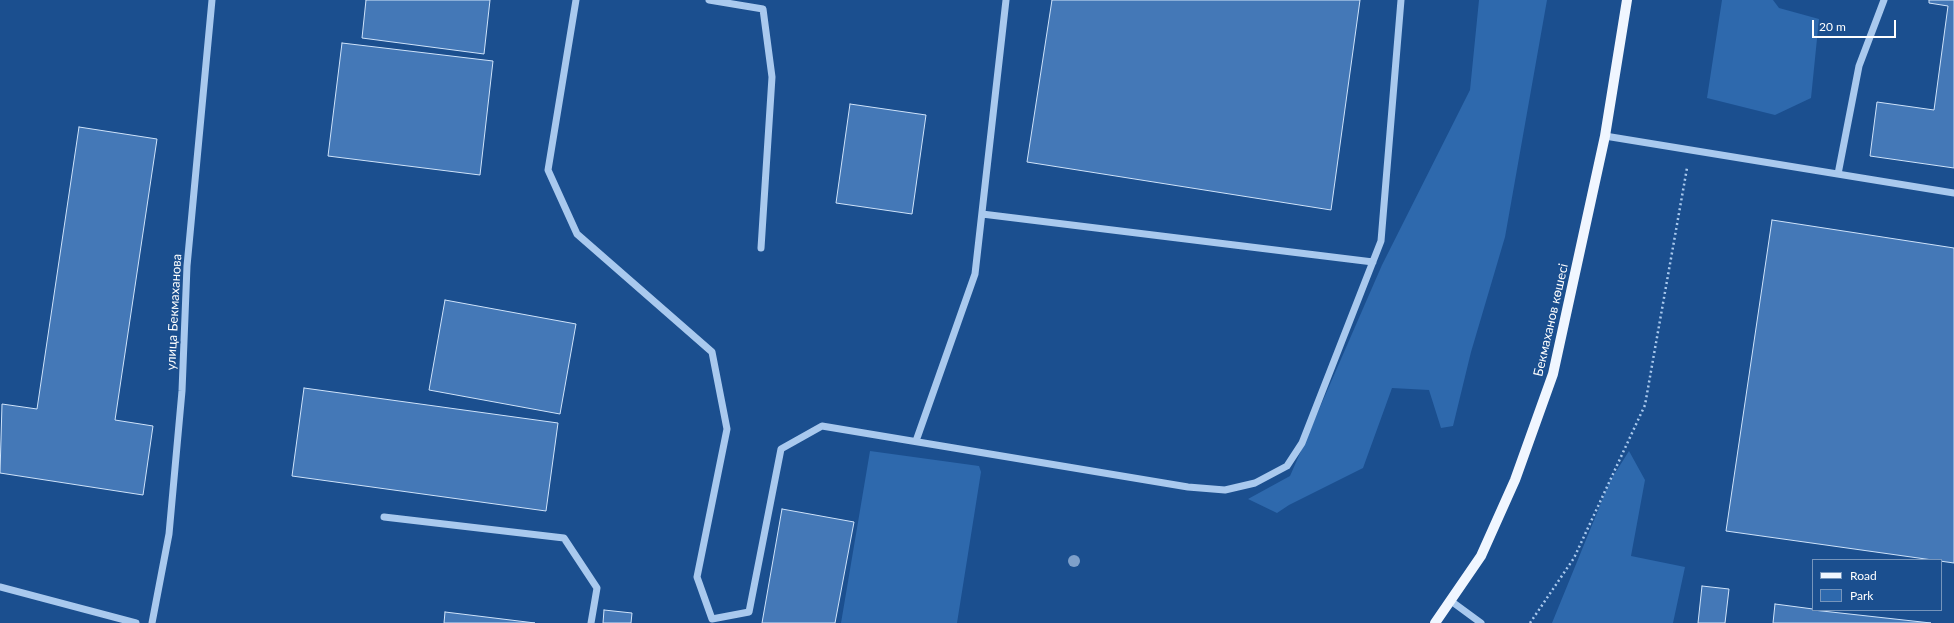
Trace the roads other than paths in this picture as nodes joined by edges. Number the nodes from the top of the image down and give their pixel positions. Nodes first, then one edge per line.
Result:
1 (212, 0) edge
2 (576, 0) edge
3 (709, 0) edge
4 (1006, 0) edge
5 (1401, 0) edge
6 (1627, 0) edge
7 (1884, 0) edge
8 (1605, 136) junction
9 (1838, 174) junction
10 (1954, 193) edge
11 (982, 214) junction
12 (760, 248) dead end
13 (1373, 262) junction
14 (916, 441) junction
15 (384, 517) dead end
16 (0, 587) edge
17 (1451, 601) junction
18 (136, 623) edge
19 (152, 623) edge
20 (591, 623) edge
21 (1435, 623) edge
22 (1481, 623) edge

1 - 19 street, улица Бекмаханова
2 - 14 street
3 - 12 street
4 - 11 street
5 - 13 street
6 - 8 main road, Бекмаханов көшесі
7 - 9 street
8 - 9 street
8 - 17 main road, Бекмаханов көшесі
9 - 10 street
11 - 13 street
11 - 14 street
13 - 14 street
15 - 20 street
16 - 18 street
17 - 21 main road, Бекмаханов көшесі
17 - 22 street

